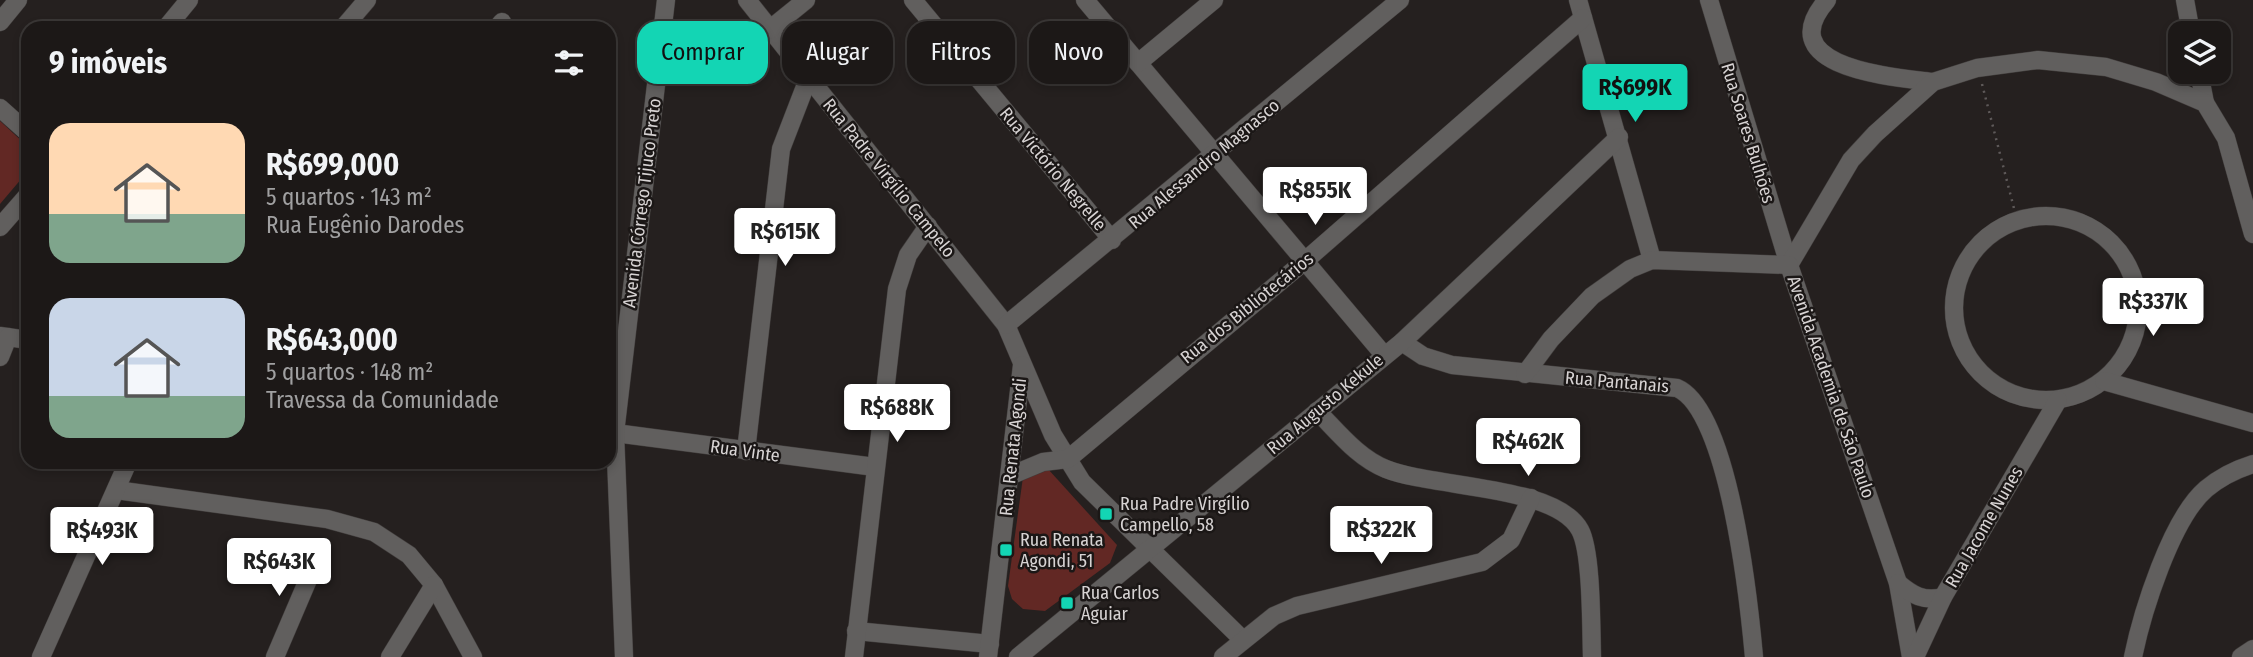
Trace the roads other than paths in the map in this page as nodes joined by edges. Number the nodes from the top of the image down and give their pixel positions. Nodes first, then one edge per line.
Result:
1 (18, 0) edge
2 (189, 0) edge
3 (367, 0) edge
4 (666, 0) edge
5 (747, 0) edge
6 (806, 0) edge
7 (913, 0) edge
8 (1085, 0) edge
9 (1214, 0) edge
10 (1400, 0) edge
11 (1578, 0) edge
12 (1709, 0) edge
13 (1827, 0) edge
14 (2185, 0) edge
15 (1583, 18) junction
16 (172, 21) edge
17 (349, 21) edge
18 (2189, 21) edge
19 (0, 22) edge
20 (769, 30) junction
21 (782, 46) edge
22 (1138, 63) junction
23 (1933, 82) junction
24 (806, 84) edge
25 (812, 84) edge
26 (2201, 84) edge
27 (2205, 103) junction
28 (0, 108) edge
29 (21, 127) edge
30 (1619, 137) junction
31 (1217, 154) junction
32 (21, 203) edge
33 (928, 226) junction
34 (0, 227) edge
35 (2253, 234) edge
36 (1112, 240) junction
37 (1306, 260) junction
38 (1653, 260) junction
39 (1789, 265) junction
40 (1006, 325) junction
41 (4, 337) edge
42 (1402, 342) junction
43 (1384, 355) junction
44 (0, 357) edge
45 (1023, 362) junction
46 (1525, 374) junction
47 (2104, 381) junction
48 (2058, 400) junction
49 (1317, 411) junction
50 (2253, 423) edge
51 (616, 425) edge
52 (616, 433) edge
53 (746, 451) junction
54 (616, 458) edge
55 (1068, 459) junction
56 (2253, 464) edge
57 (875, 467) junction
58 (125, 469) edge
59 (1012, 475) junction
60 (116, 490) junction
61 (1531, 498) junction
62 (1149, 550) junction
63 (319, 554) dead end
64 (1898, 583) junction
65 (434, 585) junction
66 (1943, 597) junction
67 (405, 631) junction
68 (856, 631) junction
69 (1242, 640) junction
70 (2253, 649) edge
71 (989, 651) edge
72 (41, 657) edge
73 (275, 657) edge
74 (390, 657) edge
75 (403, 657) edge
76 (473, 657) edge
77 (624, 657) edge
78 (853, 657) edge
79 (1018, 657) edge
80 (1223, 657) edge
81 (1592, 657) edge
82 (1754, 657) edge
83 (1913, 657) edge
84 (2133, 657) edge
85 (2241, 657) edge

1 - 19 street
2 - 16 street
3 - 17 street
4 - 51 street, Avenida Córrego Tijuco Preto
5 - 20 street, Rua Padre Virgílio Campelo
6 - 20 street
7 - 36 street, Rua Victório Negrelle
8 - 22 street
9 - 22 street
10 - 31 street, Rua Alessandro Magnasco
11 - 15 street
12 - 39 street, Rua Soares Bulhões
13 - 23 street
14 - 18 street
15 - 30 street
15 - 37 street, Rua dos Bibliotecários
20 - 21 street, Rua Padre Virgílio Campelo
22 - 31 street
23 - 27 street, Avenida Academia de São Paulo
23 - 39 street, Avenida Academia de São Paulo
24 - 53 street
25 - 33 street, Rua Padre Virgílio Campelo
26 - 27 street
27 - 35 street
28 - 29 street
30 - 38 street
30 - 42 street, Rua Augusto Kekule
31 - 36 street, Rua Alessandro Magnasco
31 - 37 street
32 - 34 street
33 - 40 street, Rua Padre Virgílio Campelo
33 - 57 street
36 - 40 street, Rua Alessandro Magnasco
37 - 43 street
37 - 55 street, Rua dos Bibliotecários
38 - 39 street
38 - 46 street
39 - 64 street, Avenida Academia de São Paulo
40 - 45 street, Rua Padre Virgílio Campelo
41 - 44 street
42 - 43 street, Rua Augusto Kekule
42 - 46 street, Rua Pantanais
43 - 49 street, Rua Augusto Kekule
45 - 55 street, Rua Padre Virgílio Campelo
45 - 59 street, Rua Renata Agondi
46 - 82 street, Rua Pantanais
47 - 48 street
47 - 48 street
47 - 50 street
48 - 66 street, Rua Jacome Nunes
49 - 61 street
49 - 62 street, Rua Augusto Kekule
52 - 53 street, Rua Vinte
53 - 57 street, Rua Vinte
54 - 77 street, Avenida Córrego Tijuco Preto
55 - 59 street
55 - 62 street, Rua Padre Virgílio Campelo
56 - 84 street
57 - 68 street
58 - 60 street
59 - 71 street, Rua Renata Agondi
60 - 65 street
60 - 72 street
61 - 69 street
61 - 81 street
62 - 69 street, Rua Padre Virgílio Campelo
62 - 79 street, Rua Augusto Kekule
63 - 73 street
64 - 66 street
64 - 83 street, Avenida Academia de São Paulo
65 - 67 street
65 - 76 street
66 - 83 street, Rua Jacome Nunes
67 - 74 street
67 - 75 street
68 - 71 street
68 - 78 street
69 - 80 street
70 - 85 street

